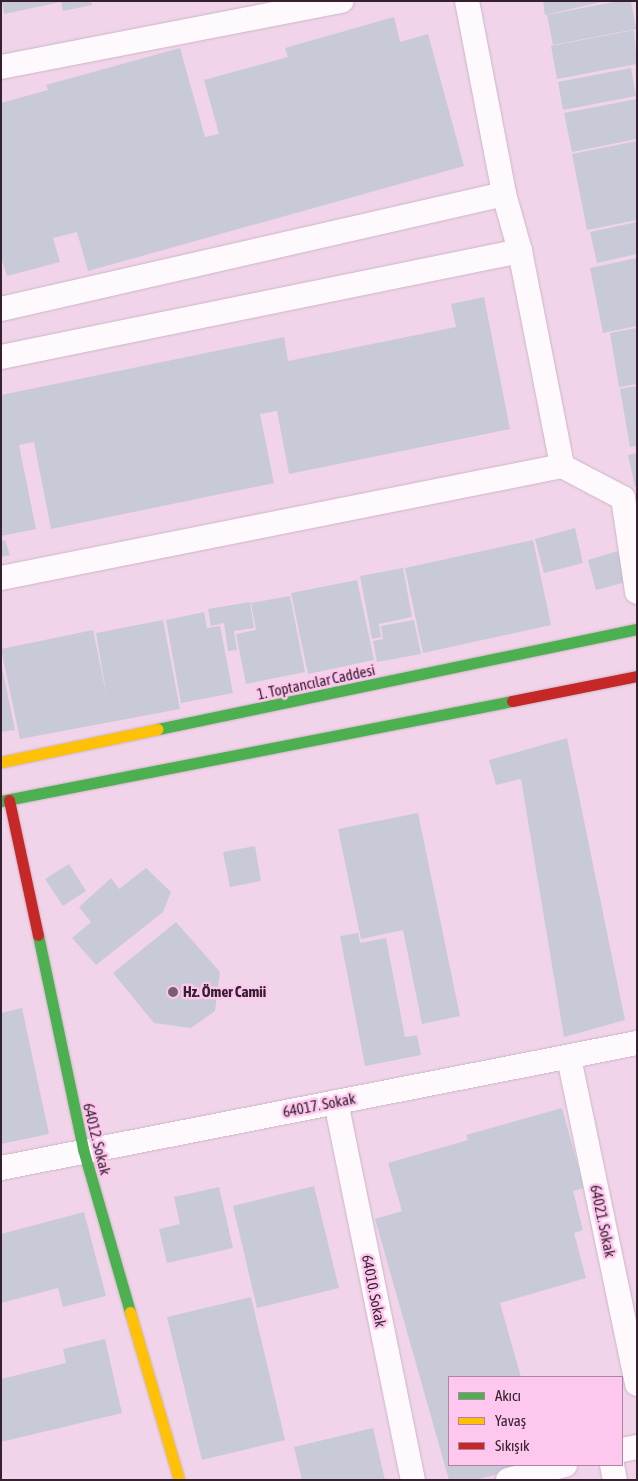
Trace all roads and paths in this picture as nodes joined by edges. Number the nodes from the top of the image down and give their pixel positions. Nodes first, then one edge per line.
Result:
1 (342, 1) edge
2 (467, 1) edge
3 (1, 67) edge
4 (504, 194) junction
5 (520, 251) junction
6 (1, 309) edge
7 (1, 357) edge
8 (562, 466) junction
9 (1, 578) edge
10 (637, 592) edge
11 (637, 629) edge
12 (637, 676) edge
13 (1, 762) edge
14 (5, 800) edge
15 (637, 1043) edge
16 (569, 1058) junction
17 (336, 1102) junction
18 (83, 1149) junction
19 (1, 1168) edge
20 (637, 1384) edge
21 (637, 1447) edge
22 (623, 1450) edge
23 (562, 1466) edge
24 (612, 1466) edge
25 (524, 1478) edge
26 (179, 1480) edge
27 (412, 1480) edge
28 (615, 1480) edge

1 - 3 street
2 - 4 street
4 - 5 street
4 - 6 street
5 - 7 street
5 - 8 street
8 - 9 street
8 - 10 street
11 - 13 street, 1. Toptancılar Caddesi
12 - 14 street
14 - 18 street, 64012. Sokak
15 - 16 street, 64017. Sokak
16 - 17 street, 64017. Sokak
16 - 20 street, 64021. Sokak
17 - 18 street, 64017. Sokak
17 - 27 street, 64010. Sokak
18 - 19 street, 64017. Sokak
18 - 26 street, 64012. Sokak
21 - 22 street
23 - 25 street
24 - 28 street

